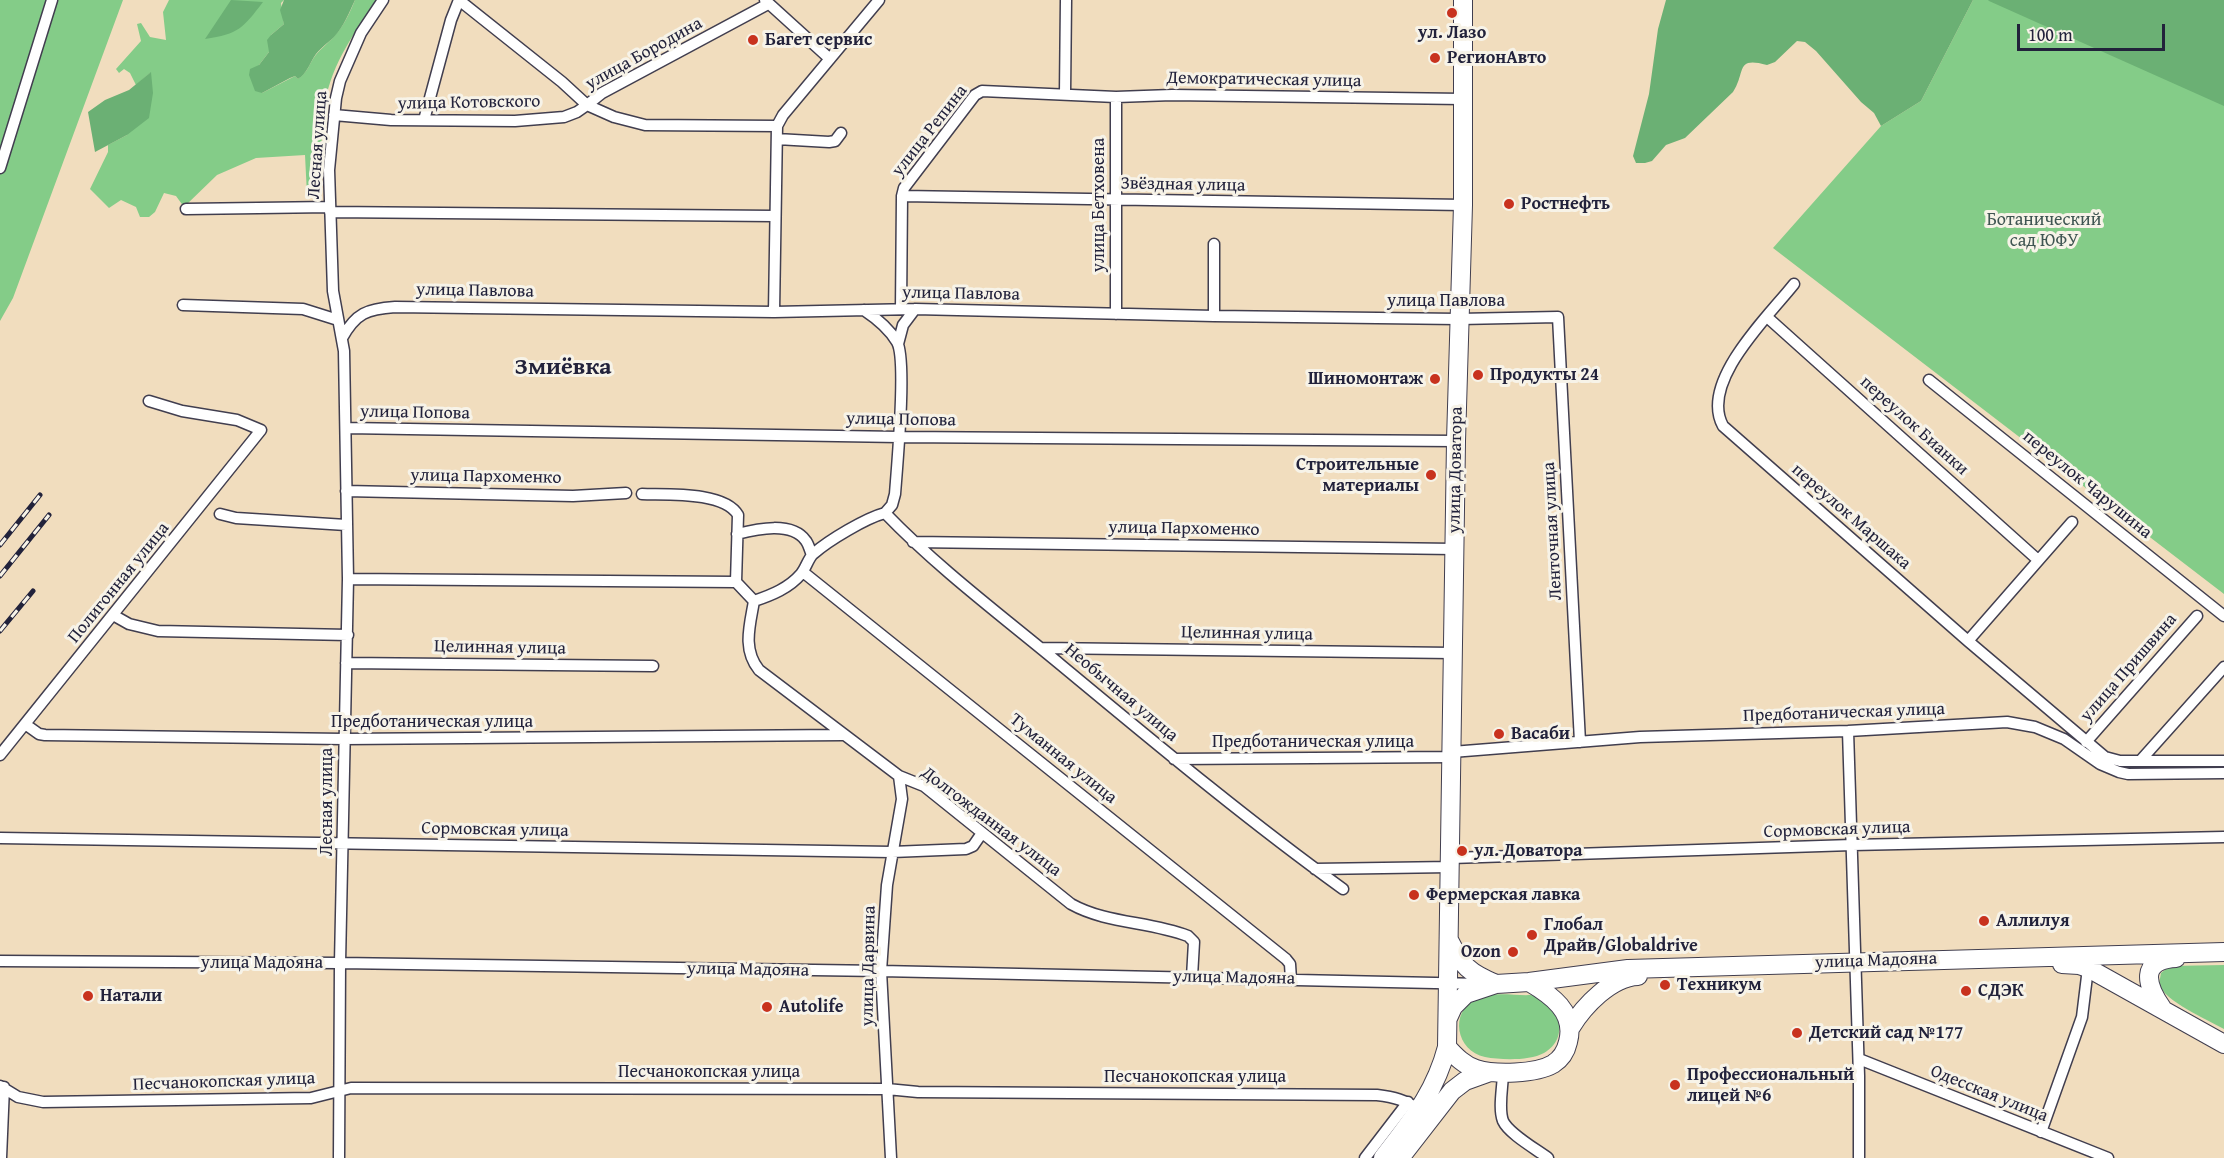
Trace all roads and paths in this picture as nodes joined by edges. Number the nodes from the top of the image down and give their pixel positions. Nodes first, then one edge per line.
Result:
1 (52, 0) edge
2 (383, 0) edge
3 (1066, 0) edge
4 (1463, 0) edge
5 (766, 2) edge
6 (873, 2) edge
7 (830, 59) junction
8 (1065, 94) junction
9 (1116, 97) junction
10 (1463, 99) junction
11 (587, 105) junction
12 (334, 115) junction
13 (424, 120) junction
14 (777, 126) junction
15 (841, 133) dead end
16 (777, 139) junction
17 (0, 168) edge
18 (902, 196) junction
19 (1116, 200) junction
20 (1463, 205) junction
21 (186, 209) dead end
22 (330, 210) junction
23 (774, 216) junction
24 (1214, 244) dead end
25 (1794, 284) dead end
26 (183, 306) dead end
27 (901, 309) junction
28 (915, 309) junction
29 (864, 310) junction
30 (774, 312) junction
31 (1116, 314) junction
32 (1214, 316) junction
33 (1558, 317) joint
34 (1767, 317) junction
35 (1459, 319) junction
36 (338, 320) junction
37 (342, 338) junction
38 (898, 344) junction
39 (1929, 380) dead end
40 (149, 401) dead end
41 (347, 428) junction
42 (899, 437) junction
43 (1456, 441) junction
44 (346, 491) junction
45 (626, 493) dead end
46 (642, 494) dead end
47 (885, 513) junction
48 (220, 514) dead end
49 (2072, 522) dead end
50 (346, 525) junction
51 (737, 534) junction
52 (913, 542) junction
53 (1455, 549) junction
54 (812, 555) junction
55 (2038, 560) junction
56 (803, 572) junction
57 (348, 579) junction
58 (736, 582) junction
59 (754, 600) junction
60 (113, 615) junction
61 (2197, 616) dead end
62 (2224, 616) edge
63 (348, 635) junction
64 (1968, 641) junction
65 (1041, 648) junction
66 (1453, 653) junction
67 (346, 663) junction
68 (653, 666) dead end
69 (2224, 668) edge
70 (25, 724) junction
71 (1848, 731) junction
72 (842, 735) junction
73 (344, 739) junction
74 (1580, 742) junction
75 (2086, 742) junction
76 (1452, 754) junction
77 (0, 755) edge
78 (1174, 759) junction
79 (2140, 761) junction
80 (2224, 761) edge
81 (2224, 773) edge
82 (899, 776) junction
83 (982, 833) junction
84 (2224, 837) edge
85 (0, 838) edge
86 (344, 844) junction
87 (1852, 845) junction
88 (892, 852) junction
89 (1451, 863) junction
90 (1315, 869) junction
91 (1343, 890) dead end
92 (1449, 940) junction
93 (2216, 952) edge
94 (0, 961) edge
95 (340, 963) junction
96 (1856, 965) junction
97 (2088, 968) junction
98 (881, 971) junction
99 (1192, 977) junction
100 (1291, 980) junction
101 (1529, 982) junction
102 (1448, 984) junction
103 (1496, 984) junction
104 (2162, 1008) junction
105 (1448, 1020) junction
106 (1570, 1027) junction
107 (2224, 1044) edge
108 (1447, 1047) junction
109 (1859, 1059) junction
110 (1497, 1072) junction
111 (2, 1086) edge
112 (340, 1089) junction
113 (887, 1089) junction
114 (1414, 1106) junction
115 (2041, 1132) junction
116 (1, 1158) edge
117 (339, 1158) edge
118 (891, 1158) edge
119 (1365, 1158) edge
120 (1383, 1158) edge
121 (1400, 1158) edge
122 (1548, 1158) edge
123 (1859, 1158) edge
124 (2108, 1158) edge

1 - 17 street
2 - 12 street, Лесная улица
3 - 8 street
4 - 10 main road, улица Доватора
5 - 7 street
5 - 11 street, улица Бородина
6 - 7 street
7 - 14 street
8 - 9 street, Демократическая улица
8 - 18 street, улица Репина
9 - 10 street, Демократическая улица
9 - 19 street, улица Бетховена
10 - 20 main road, улица Доватора
11 - 13 street, улица Котовского
11 - 13 street, улица Бородина
11 - 14 street
12 - 13 street, улица Котовского
12 - 22 street, Лесная улица
14 - 16 street
15 - 16 street
16 - 23 street
18 - 19 street, Звёздная улица
18 - 27 street, улица Репина
19 - 20 street, Звёздная улица
19 - 31 street, улица Бетховена
20 - 35 main road, улица Доватора
21 - 22 street
22 - 23 street
22 - 36 street, Лесная улица
23 - 30 street
24 - 32 street
25 - 34 street, переулок Маршака
26 - 36 street
27 - 28 street, улица Павлова
27 - 29 street, улица Павлова
28 - 31 street, улица Павлова
28 - 38 street
29 - 30 street, улица Павлова
29 - 38 street
30 - 37 street, улица Павлова
31 - 32 street, улица Павлова
32 - 35 street, улица Павлова
33 - 35 street, улица Павлова
33 - 74 street, Ленточная улица
34 - 55 street, переулок Бианки
34 - 64 street, переулок Маршака
35 - 43 main road, улица Доватора
36 - 37 street, Лесная улица
37 - 41 street, Лесная улица
38 - 42 street
39 - 62 street, переулок Чарушина
40 - 60 street, Полигонная улица
41 - 42 street, улица Попова
41 - 44 street, Лесная улица
42 - 43 street, улица Попова
42 - 47 street
43 - 53 main road, улица Доватора
44 - 45 street, улица Пархоменко
44 - 50 street, Лесная улица
46 - 51 street
47 - 52 street, Необычная улица
47 - 54 street
48 - 50 street
49 - 55 street
50 - 57 street, Лесная улица
51 - 54 street
51 - 58 street
52 - 53 street, улица Пархоменко
52 - 65 street, Необычная улица
53 - 66 main road, улица Доватора
54 - 56 street
55 - 64 street
56 - 59 street
56 - 100 street, Туманная улица
57 - 58 street
57 - 63 street, Лесная улица
58 - 59 street
59 - 72 street, Долгожданная улица
60 - 63 street
60 - 70 street, Полигонная улица
61 - 75 street, улица Пришвина
63 - 67 street, Лесная улица
64 - 75 street, переулок Маршака
65 - 66 street, Целинная улица
65 - 78 street, Необычная улица
66 - 76 main road, улица Доватора
67 - 68 street, Целинная улица
67 - 73 street, Лесная улица
69 - 79 street
70 - 73 street, Предботаническая улица
70 - 77 street, Полигонная улица
71 - 74 street, Предботаническая улица
71 - 81 street, Предботаническая улица
71 - 87 street
72 - 73 street, Предботаническая улица
72 - 82 street, Долгожданная улица
73 - 86 street, Лесная улица
74 - 76 street, Предботаническая улица
75 - 79 street
76 - 78 street, Предботаническая улица
76 - 89 main road, улица Доватора
78 - 90 street, Необычная улица
79 - 80 street
82 - 83 street, Долгожданная улица
82 - 88 street, улица Дарвина
83 - 88 street, Сормовская улица
83 - 99 street, Долгожданная улица
84 - 87 street, Сормовская улица
85 - 86 street, Сормовская улица
86 - 88 street, Сормовская улица
86 - 95 street, Лесная улица
87 - 89 street, Сормовская улица
87 - 96 street
88 - 98 street, улица Дарвина
89 - 90 street, Сормовская улица
89 - 92 main road, улица Доватора
90 - 91 street, Необычная улица
92 - 102 main road, улица Доватора
92 - 103 main road
93 - 96 main road, улица Мадояна
93 - 104 main road
94 - 95 street, улица Мадояна
95 - 98 street, улица Мадояна
95 - 112 street, Лесная улица
96 - 97 main road, улица Мадояна
96 - 101 main road, улица Мадояна
96 - 106 main road, улица Мадояна
96 - 109 street
97 - 104 main road, улица Мадояна
97 - 115 street
98 - 99 street, улица Мадояна
98 - 113 street, улица Дарвина
99 - 100 street, улица Мадояна
100 - 102 street, улица Мадояна
101 - 103 main road
101 - 106 main road
102 - 103 street, улица Мадояна
102 - 105 main road, улица Доватора
103 - 105 main road
104 - 107 main road, улица Мадояна
105 - 108 main road
106 - 110 main road
108 - 110 main road
108 - 114 main road
109 - 115 street, Одесская улица
109 - 123 street
110 - 121 main road
110 - 122 street
111 - 112 street, Песчанокопская улица
111 - 116 street
112 - 113 street, Песчанокопская улица
112 - 117 street, Лесная улица
113 - 114 street, Песчанокопская улица
113 - 118 street, улица Дарвина
114 - 119 street
114 - 120 main road
115 - 124 street, Одесская улица

